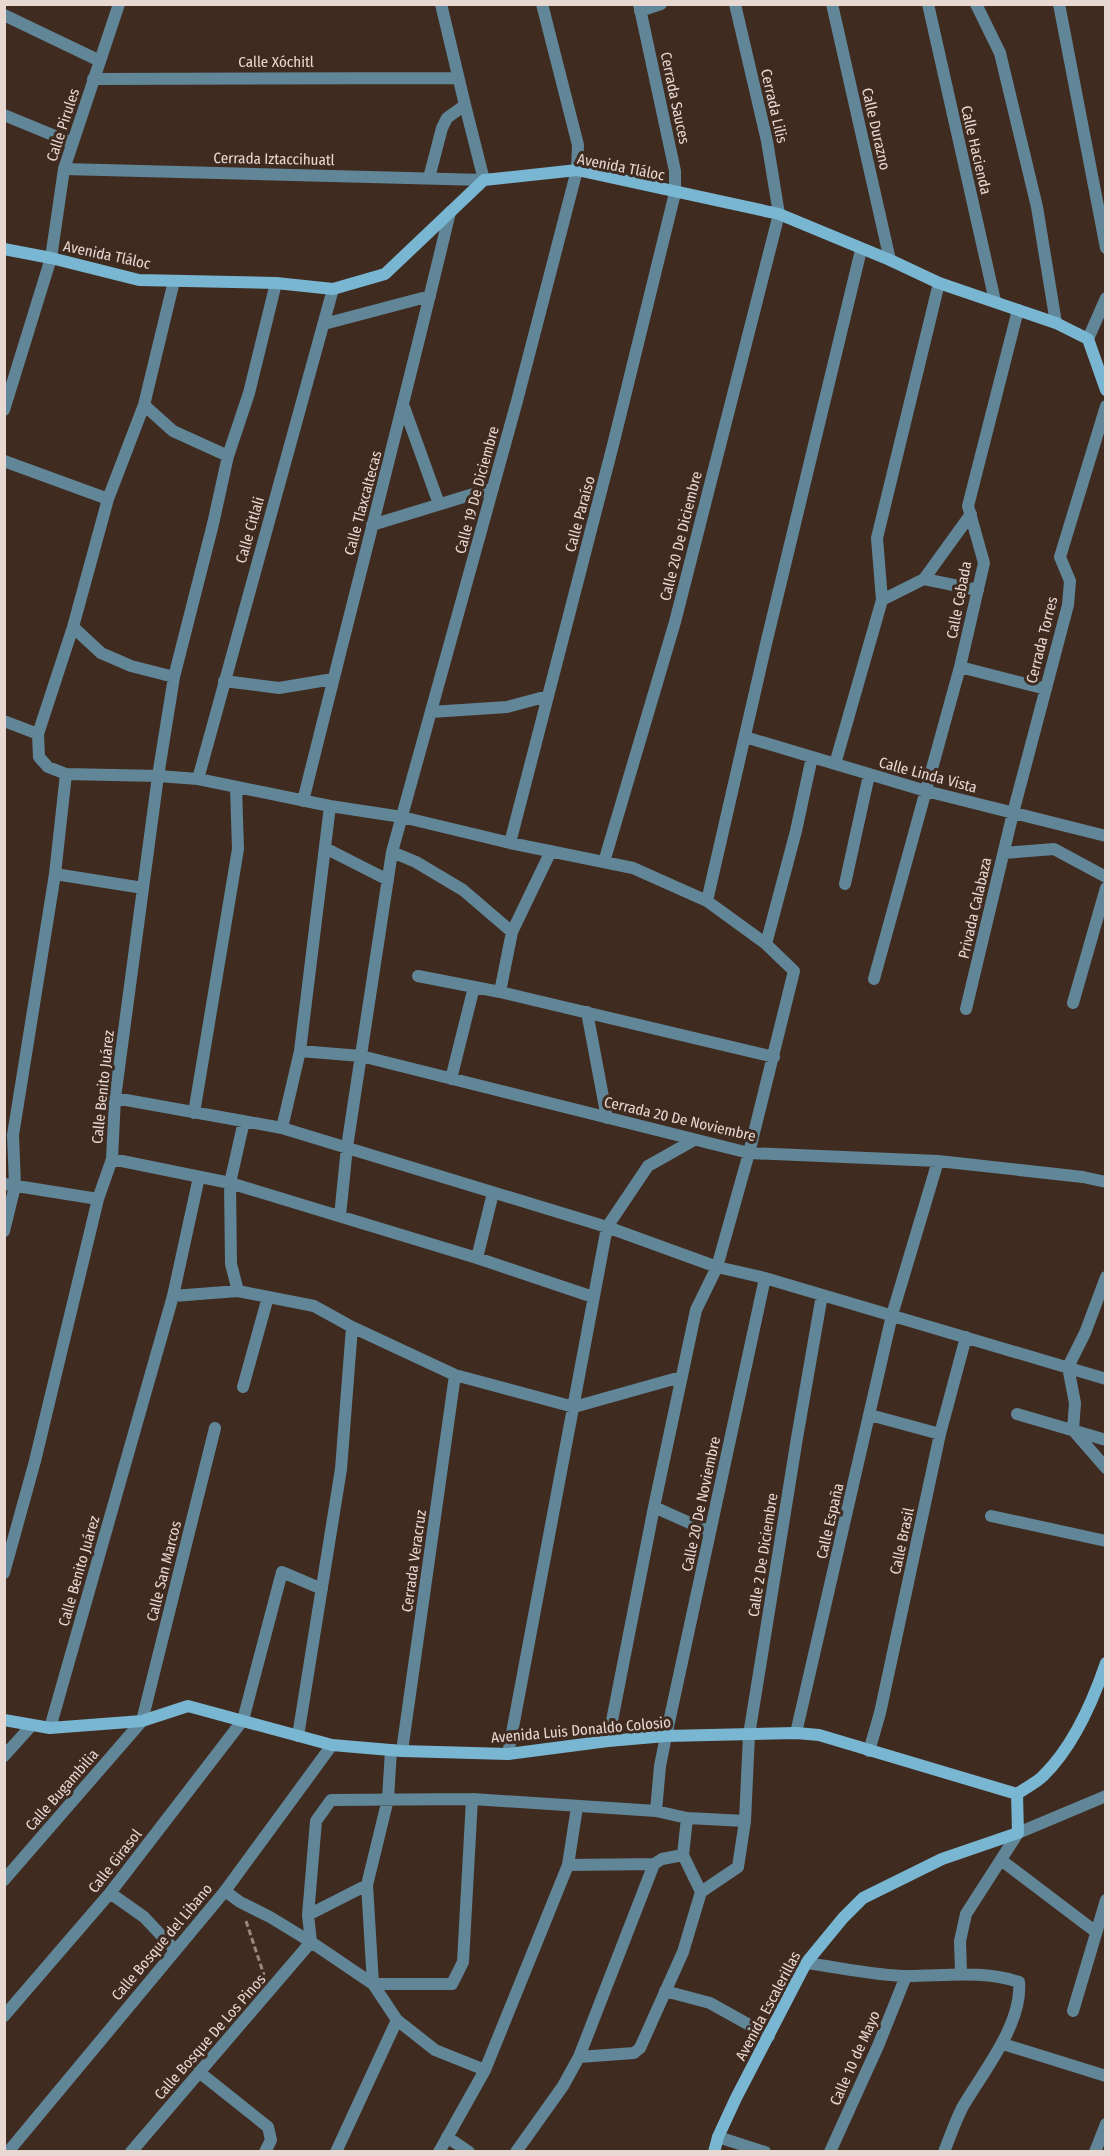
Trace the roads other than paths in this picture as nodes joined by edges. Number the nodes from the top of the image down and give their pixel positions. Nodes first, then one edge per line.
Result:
1 (119, 4) edge
2 (441, 4) edge
3 (542, 4) edge
4 (661, 4) edge
5 (735, 4) edge
6 (832, 4) edge
7 (928, 4) edge
8 (976, 4) edge
9 (1059, 4) edge
10 (639, 8) edge
11 (4, 15) edge
12 (100, 61) junction
13 (458, 78) junction
14 (93, 79) junction
15 (465, 105) junction
16 (4, 115) edge
17 (72, 143) junction
18 (64, 169) junction
19 (577, 170) junction
20 (429, 178) junction
21 (484, 180) junction
22 (675, 193) junction
23 (450, 212) junction
24 (779, 214) junction
25 (1106, 248) edge
26 (4, 249) edge
27 (861, 250) junction
28 (51, 258) junction
29 (890, 260) junction
30 (174, 281) junction
31 (276, 283) junction
32 (939, 283) junction
33 (333, 289) junction
34 (430, 296) junction
35 (1106, 298) edge
36 (995, 302) junction
37 (1018, 310) junction
38 (1056, 323) junction
39 (324, 324) junction
40 (1088, 339) junction
41 (1106, 390) edge
42 (144, 405) junction
43 (1106, 406) edge
44 (404, 407) junction
45 (4, 410) edge
46 (228, 456) junction
47 (4, 461) edge
48 (493, 488) junction
49 (108, 499) junction
50 (439, 504) junction
51 (971, 514) junction
52 (372, 525) junction
53 (924, 579) junction
54 (978, 590) junction
55 (882, 600) junction
56 (73, 627) junction
57 (960, 668) junction
58 (174, 677) junction
59 (333, 679) junction
60 (224, 681) junction
61 (1046, 689) junction
62 (548, 696) junction
63 (431, 712) junction
64 (4, 722) edge
65 (38, 734) junction
66 (745, 737) junction
67 (812, 757) junction
68 (835, 764) junction
69 (66, 774) junction
70 (869, 775) junction
71 (158, 776) junction
72 (198, 780) junction
73 (236, 787) junction
74 (926, 791) junction
75 (303, 801) junction
76 (330, 806) junction
77 (1013, 813) junction
78 (402, 817) junction
79 (1106, 836) edge
80 (510, 843) junction
81 (325, 848) junction
82 (551, 851) junction
83 (392, 852) junction
84 (1004, 853) junction
85 (604, 862) junction
86 (55, 874) junction
87 (1106, 877) edge
88 (388, 880) junction
89 (845, 884) dead end
90 (143, 888) junction
91 (1106, 888) edge
92 (707, 901) junction
93 (512, 933) junction
94 (766, 944) junction
95 (418, 976) dead end
96 (874, 979) dead end
97 (474, 987) junction
98 (500, 992) junction
99 (1074, 1003) dead end
100 (966, 1009) dead end
101 (587, 1012) junction
102 (300, 1050) junction
103 (361, 1056) junction
104 (774, 1057) junction
105 (451, 1079) junction
106 (115, 1098) junction
107 (194, 1113) junction
108 (607, 1118) junction
109 (244, 1121) junction
110 (282, 1128) junction
111 (694, 1140) junction
112 (346, 1147) junction
113 (749, 1153) junction
114 (111, 1159) junction
115 (939, 1161) junction
116 (199, 1177) junction
117 (1106, 1182) edge
118 (230, 1183) junction
119 (10, 1185) edge
120 (493, 1193) junction
121 (98, 1199) junction
122 (340, 1216) junction
123 (607, 1227) junction
124 (4, 1231) edge
125 (477, 1258) junction
126 (717, 1267) junction
127 (1106, 1277) edge
128 (765, 1278) junction
129 (238, 1291) junction
130 (173, 1296) junction
131 (822, 1296) junction
132 (268, 1297) junction
133 (593, 1297) junction
134 (892, 1315) junction
135 (352, 1327) junction
136 (966, 1337) junction
137 (1068, 1367) junction
138 (455, 1375) junction
139 (681, 1377) junction
140 (1106, 1379) edge
141 (243, 1387) dead end
142 (574, 1407) junction
143 (1017, 1414) dead end
144 (870, 1416) junction
145 (215, 1428) dead end
146 (1073, 1431) junction
147 (940, 1434) junction
148 (1106, 1440) edge
149 (1106, 1468) edge
150 (654, 1508) junction
151 (992, 1516) dead end
152 (710, 1532) junction
153 (1106, 1541) edge
154 (4, 1573) edge
155 (322, 1589) junction
156 (1106, 1663) edge
157 (4, 1720) edge
158 (142, 1720) junction
159 (243, 1720) junction
160 (32, 1725) junction
161 (50, 1728) junction
162 (796, 1733) junction
163 (666, 1736) junction
164 (749, 1736) junction
165 (298, 1737) junction
166 (608, 1741) junction
167 (332, 1745) junction
168 (396, 1751) junction
169 (869, 1751) junction
170 (508, 1754) junction
171 (4, 1756) edge
172 (1017, 1794) junction
173 (1106, 1796) edge
174 (388, 1799) junction
175 (472, 1799) junction
176 (577, 1807) junction
177 (656, 1811) junction
178 (687, 1818) junction
179 (745, 1821) junction
180 (1018, 1833) junction
181 (682, 1855) junction
182 (1001, 1860) junction
183 (654, 1864) junction
184 (568, 1865) junction
185 (4, 1880) edge
186 (367, 1885) junction
187 (225, 1891) junction
188 (701, 1892) junction
189 (110, 1893) junction
190 (1106, 1900) edge
191 (308, 1915) junction
192 (1096, 1932) junction
193 (311, 1942) junction
194 (175, 1950) junction
195 (806, 1963) junction
196 (961, 1973) junction
197 (906, 1976) junction
198 (373, 1984) junction
199 (665, 1991) junction
200 (1073, 2011) dead end
201 (4, 2016) edge
202 (397, 2020) junction
203 (769, 2036) junction
204 (1003, 2044) junction
205 (579, 2057) junction
206 (485, 2070) junction
207 (199, 2072) junction
208 (1106, 2076) edge
209 (1106, 2124) edge
210 (718, 2137) junction
211 (447, 2138) junction
212 (8, 2151) edge
213 (131, 2151) edge
214 (265, 2151) edge
215 (336, 2151) edge
216 (439, 2151) edge
217 (469, 2151) edge
218 (516, 2151) edge
219 (714, 2151) edge
220 (765, 2151) edge
221 (830, 2151) edge
222 (944, 2151) edge
223 (1095, 2151) edge

1 - 12 street, Calle Pirules
2 - 13 street
3 - 19 street, Calle 19 De Diciembre
4 - 10 street
5 - 24 street, Cerrada Lilis
6 - 29 street, Calle Durazno
7 - 36 street, Calle Hacienda
8 - 38 street
9 - 25 street
10 - 22 street, Cerrada Sauces
11 - 12 street
12 - 14 street, Calle Pirules
13 - 14 street, Calle Xóchitl
13 - 15 street
14 - 17 street, Calle Pirules
15 - 20 street
15 - 21 street
16 - 17 street
17 - 18 street, Calle Pirules
18 - 20 street, Cerrada Iztaccihuatl
18 - 28 street, Calle Pirules
19 - 21 main road, Avenida Tláloc
19 - 22 main road, Avenida Tláloc
19 - 48 street, Calle 19 De Diciembre
20 - 21 street, Cerrada Iztaccihuatl
21 - 23 main road, Avenida Tláloc
22 - 24 main road, Avenida Tláloc
22 - 62 street, Calle Paraíso
23 - 33 main road, Avenida Tláloc
23 - 34 street, Calle Tlaxcaltecas
24 - 27 main road, Avenida Tláloc
24 - 85 street, Calle 20 De Diciembre
26 - 28 main road, Avenida Tláloc
27 - 29 main road, Avenida Tláloc
27 - 66 street
28 - 30 main road, Avenida Tláloc
28 - 45 street, Calle Pirules
29 - 32 main road, Avenida Tláloc
30 - 31 main road, Avenida Tláloc
30 - 42 street
31 - 33 main road, Avenida Tláloc
31 - 46 street, Calle Benito Juárez
32 - 36 main road, Avenida Tláloc
32 - 55 street
33 - 39 street, Calle Citlali
34 - 39 street
34 - 44 street, Calle Tlaxcaltecas
35 - 40 street
36 - 37 main road, Avenida Tláloc
37 - 38 main road, Avenida Tláloc
37 - 51 street, Calle Cebada
38 - 40 main road, Avenida Tláloc
39 - 60 street, Calle Citlali
40 - 41 main road
42 - 46 street
42 - 49 street
43 - 61 street, Cerrada Torres
44 - 50 street
44 - 52 street, Calle Tlaxcaltecas
46 - 58 street, Calle Benito Juárez
47 - 49 street
48 - 50 street
48 - 63 street, Calle 19 De Diciembre
49 - 56 street
50 - 52 street
51 - 53 street
51 - 54 street, Calle Cebada
52 - 59 street, Calle Tlaxcaltecas
53 - 54 street
53 - 55 street
54 - 57 street, Calle Cebada
55 - 68 street
56 - 58 street
56 - 65 street
57 - 61 street
57 - 74 street, Calle Cebada
58 - 71 street, Calle Benito Juárez
59 - 60 street
59 - 75 street, Calle Tlaxcaltecas
60 - 72 street, Calle Citlali
61 - 77 street, Cerrada Torres
62 - 63 street
62 - 80 street, Calle Paraíso
63 - 78 street, Calle 19 De Diciembre
64 - 65 street
65 - 69 street
66 - 67 street, Calle Linda Vista
66 - 92 street
67 - 68 street, Calle Linda Vista
67 - 94 street
68 - 70 street, Calle Linda Vista
69 - 71 street
69 - 86 street
70 - 74 street, Calle Linda Vista
70 - 89 street
71 - 72 street
71 - 90 street, Calle Benito Juárez
72 - 73 street
73 - 75 street
73 - 107 street
74 - 77 street, Calle Linda Vista
74 - 96 street, Calle Cebada
75 - 76 street
76 - 78 street
76 - 81 street
77 - 79 street, Calle Linda Vista
77 - 84 street, Privada Calabaza
78 - 80 street
78 - 83 street, Calle 19 De Diciembre
80 - 82 street
81 - 88 street
81 - 102 street
82 - 85 street
82 - 93 street
83 - 88 street, Calle 19 De Diciembre
83 - 93 street
84 - 87 street
84 - 100 street, Privada Calabaza
85 - 92 street
86 - 90 street
86 - 119 street
88 - 103 street, Calle 19 De Diciembre
90 - 106 street, Calle Benito Juárez
91 - 99 street
92 - 94 street
93 - 98 street
94 - 104 street
95 - 97 street
97 - 98 street
97 - 105 street
98 - 101 street
101 - 104 street
101 - 108 street
102 - 103 street, Cerrada 20 De Noviembre
102 - 110 street
103 - 105 street, Cerrada 20 De Noviembre
103 - 112 street, Calle 19 De Diciembre
104 - 113 street
105 - 108 street, Cerrada 20 De Noviembre
106 - 107 street
106 - 114 street, Calle Benito Juárez
107 - 109 street
108 - 111 street, Cerrada 20 De Noviembre
109 - 110 street
109 - 118 street
110 - 112 street
111 - 113 street, Cerrada 20 De Noviembre
111 - 123 street
112 - 120 street
112 - 122 street, Calle 19 De Diciembre
113 - 115 street, Cerrada 20 De Noviembre
113 - 126 street
114 - 116 street
114 - 121 street, Calle Benito Juárez
115 - 117 street, Cerrada 20 De Noviembre
115 - 134 street, Calle España
116 - 118 street
116 - 130 street, Calle Benito Juárez
118 - 122 street
118 - 129 street
119 - 121 street
119 - 124 street
120 - 123 street
120 - 125 street
121 - 154 street, Calle Benito Juárez
122 - 125 street
123 - 126 street
123 - 133 street
125 - 133 street
126 - 128 street
126 - 139 street
127 - 137 street
128 - 131 street
128 - 152 street, Calle 20 De Noviembre
129 - 130 street
129 - 132 street
130 - 161 street, Calle Benito Juárez
131 - 134 street
131 - 164 street, Calle 2 De Diciembre
132 - 135 street
132 - 141 street
133 - 142 street
134 - 136 street
134 - 144 street, Calle España
135 - 138 street
135 - 155 street
136 - 137 street
136 - 147 street, Calle Brasil
137 - 140 street
137 - 146 street
138 - 142 street
138 - 168 street, Cerrada Veracruz
139 - 142 street
139 - 150 street
142 - 170 street
143 - 146 street
144 - 147 street
144 - 162 street, Calle España
145 - 158 street, Calle San Marcos
146 - 148 street
146 - 149 street
147 - 169 street, Calle Brasil
150 - 152 street
150 - 166 street
151 - 153 street
152 - 163 street, Calle 20 De Noviembre
155 - 159 street
155 - 165 street
156 - 172 main road
157 - 160 main road, Avenida Luis Donaldo Colosio
158 - 159 main road, Avenida Luis Donaldo Colosio
158 - 161 main road, Avenida Luis Donaldo Colosio
158 - 185 street, Calle Bugambilia
159 - 165 main road, Avenida Luis Donaldo Colosio
159 - 189 street, Calle Girasol
160 - 161 main road, Avenida Luis Donaldo Colosio
160 - 171 street
162 - 164 main road, Avenida Luis Donaldo Colosio
162 - 169 main road, Avenida Luis Donaldo Colosio
163 - 164 main road, Avenida Luis Donaldo Colosio
163 - 166 main road, Avenida Luis Donaldo Colosio
163 - 177 street, Calle 20 De Noviembre
164 - 179 street, Calle 2 De Diciembre
165 - 167 main road, Avenida Luis Donaldo Colosio
166 - 170 main road, Avenida Luis Donaldo Colosio
167 - 168 main road, Avenida Luis Donaldo Colosio
167 - 187 street, Calle Bosque del Libano
168 - 170 main road, Avenida Luis Donaldo Colosio
168 - 174 street, Cerrada Veracruz
169 - 172 main road, Avenida Luis Donaldo Colosio
172 - 180 main road
173 - 180 street, Avenida Escalerillas
174 - 175 street
174 - 186 street
174 - 191 street
175 - 176 street
175 - 198 street
176 - 177 street
176 - 184 street
177 - 178 street
178 - 179 street
178 - 181 street
179 - 188 street, Calle 2 De Diciembre
180 - 182 street
180 - 195 main road, Avenida Escalerillas
181 - 183 street
181 - 188 street
182 - 192 street
182 - 196 street
183 - 184 street
183 - 205 street
184 - 206 street
186 - 191 street
186 - 198 street
187 - 193 street
187 - 194 street, Calle Bosque del Libano
188 - 199 street
189 - 194 street
189 - 201 street, Calle Girasol
190 - 192 street
191 - 193 street
192 - 200 street
193 - 198 street
193 - 207 street, Calle Bosque De Los Pinos
194 - 212 street, Calle Bosque del Libano
195 - 197 street
195 - 203 main road, Avenida Escalerillas
196 - 197 street
196 - 204 street
197 - 221 street, Calle 10 de Mayo
198 - 202 street
199 - 203 street
199 - 205 street
202 - 206 street
202 - 215 street
203 - 210 main road, Avenida Escalerillas
204 - 208 street
204 - 222 street
205 - 218 street
206 - 211 street
207 - 213 street, Calle Bosque De Los Pinos
207 - 214 street
209 - 223 street
210 - 219 main road, Avenida Escalerillas
210 - 220 street
211 - 216 street
211 - 217 street

